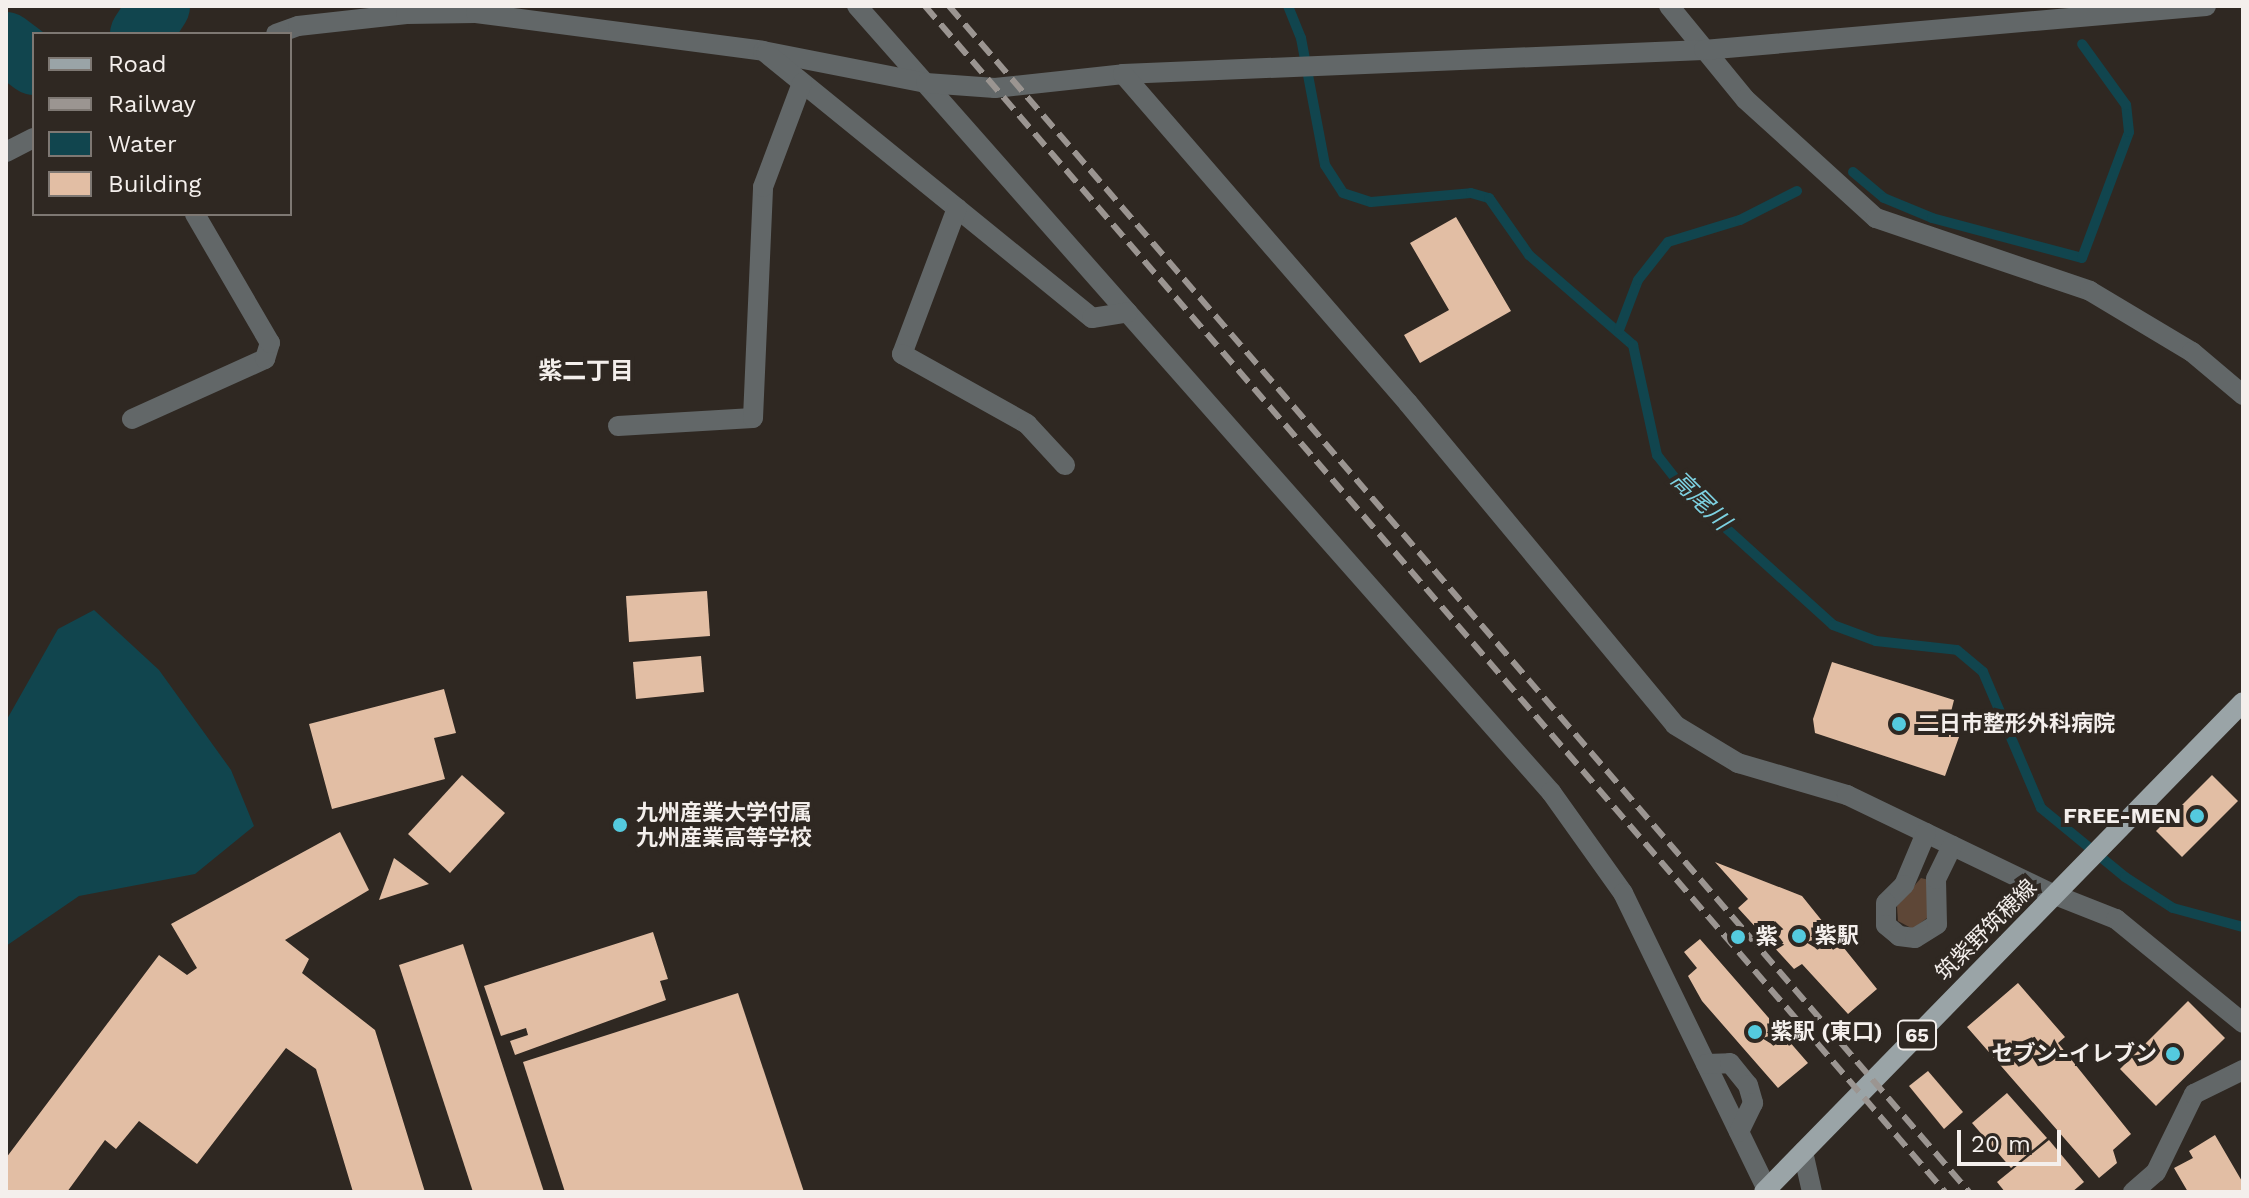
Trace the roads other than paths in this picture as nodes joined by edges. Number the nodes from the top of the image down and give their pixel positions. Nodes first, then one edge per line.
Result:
1 (857, 6) edge
2 (1669, 6) edge
3 (2206, 6) edge
4 (405, 10) edge
5 (282, 32) edge
6 (1704, 50) junction
7 (763, 51) junction
8 (1123, 74) junction
9 (802, 83) junction
10 (926, 83) junction
11 (32, 139) edge
12 (6, 152) edge
13 (957, 208) junction
14 (196, 216) edge
15 (1128, 312) junction
16 (2243, 395) edge
17 (132, 419) dead end
18 (618, 426) dead end
19 (1065, 465) dead end
20 (2243, 702) edge
21 (1926, 833) junction
22 (1952, 846) junction
23 (2055, 895) junction
24 (2243, 1023) edge
25 (1706, 1064) junction
26 (2243, 1070) edge
27 (1739, 1132) junction
28 (1803, 1152) junction
29 (1766, 1191) edge
30 (1812, 1192) edge
31 (2133, 1192) edge

1 - 10 street
2 - 6 street
3 - 6 street
4 - 5 street
4 - 7 street
6 - 8 street
6 - 16 street
7 - 9 street
7 - 10 street
8 - 10 street
8 - 21 street
9 - 13 street
9 - 18 street
10 - 15 street
11 - 12 street
13 - 15 street
13 - 19 street
14 - 17 street
15 - 25 street
20 - 23 main road, 筑紫野筑穂線 / 65
21 - 22 street
21 - 22 street
22 - 23 street
23 - 24 street
23 - 28 main road, 筑紫野筑穂線 / 65
25 - 27 street
25 - 27 street
26 - 31 street
27 - 29 street
28 - 29 main road, 筑紫野筑穂線 / 65
28 - 30 street

